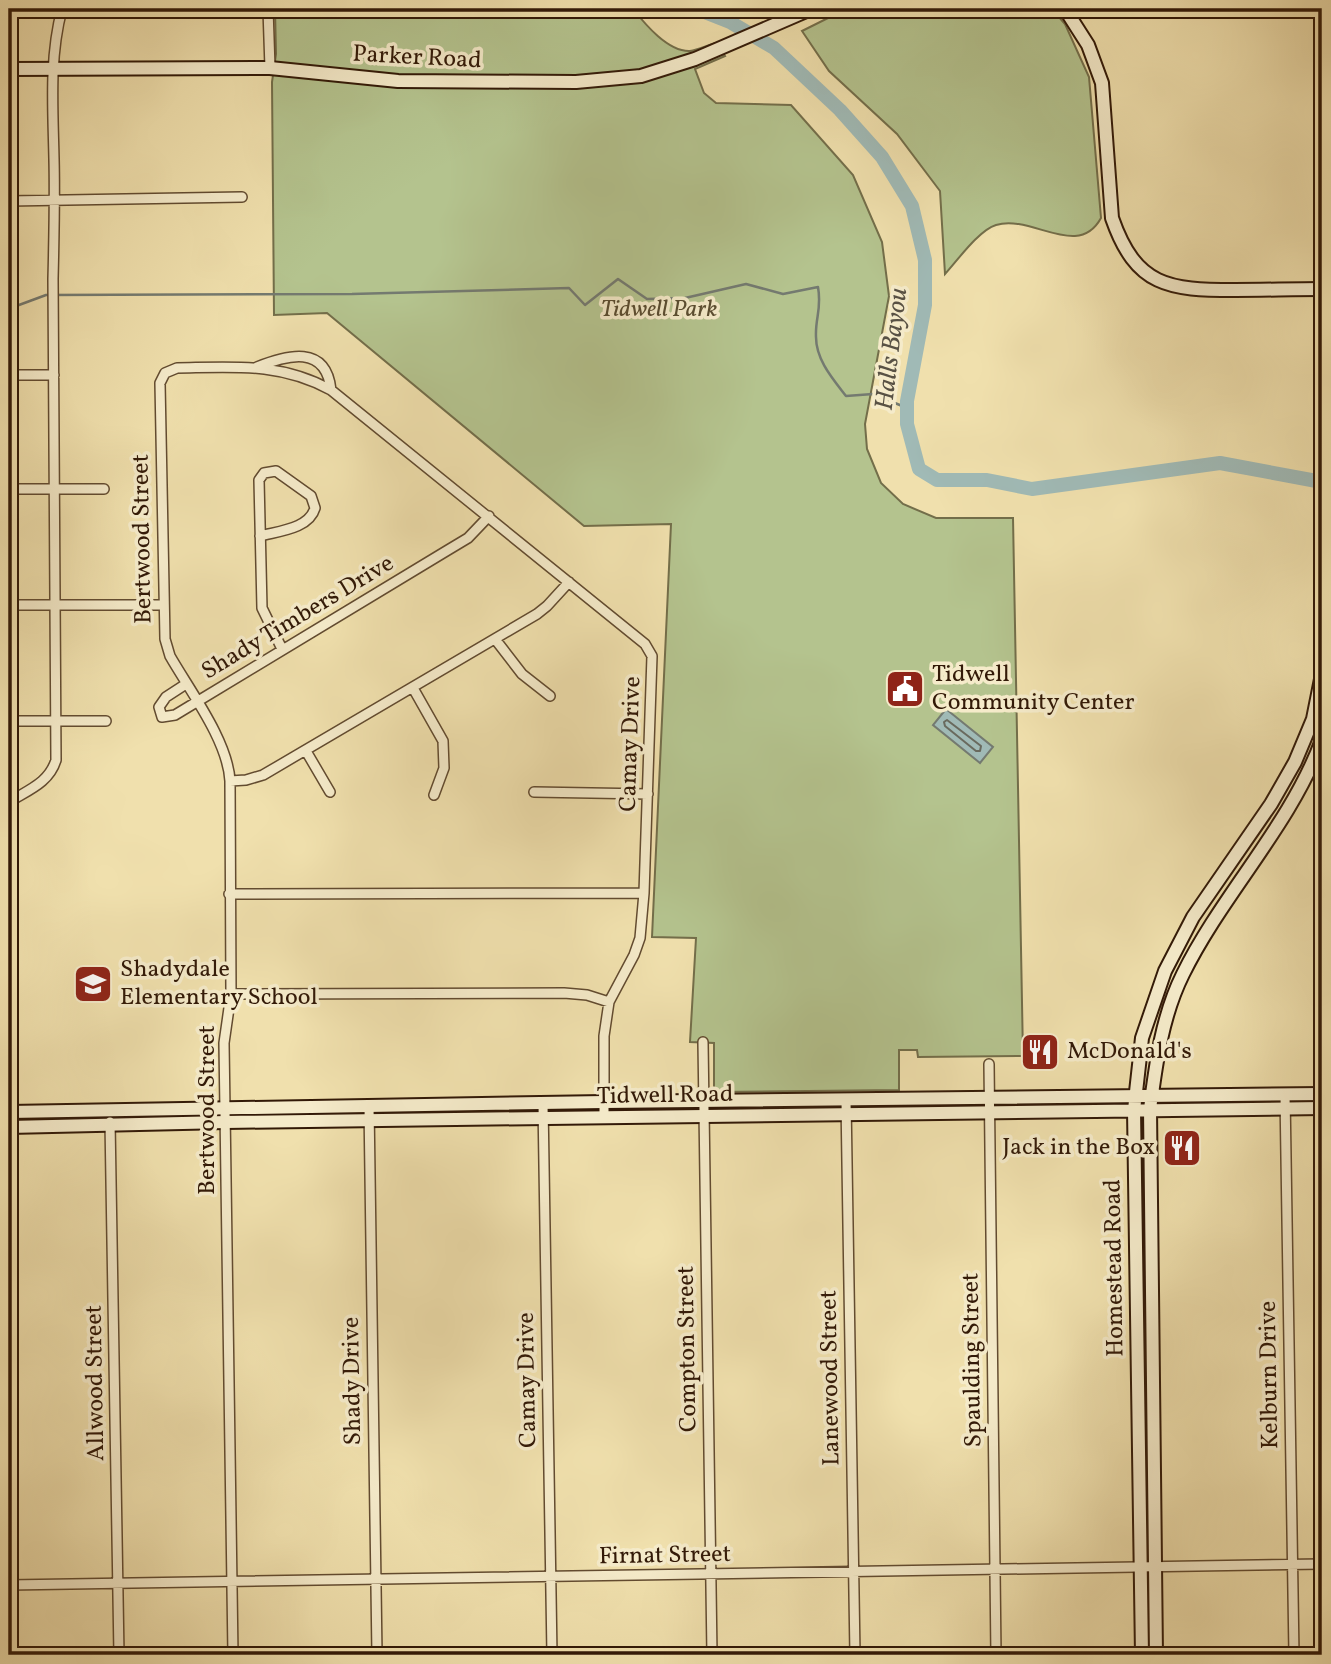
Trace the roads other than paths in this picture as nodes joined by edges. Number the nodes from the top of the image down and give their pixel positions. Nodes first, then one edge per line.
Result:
1 (62, 9) edge
2 (268, 9) edge
3 (811, 9) edge
4 (1065, 9) edge
5 (270, 68) junction
6 (9, 69) edge
7 (52, 69) junction
8 (243, 197) dead end
9 (9, 201) edge
10 (55, 201) junction
11 (1322, 289) edge
12 (256, 368) junction
13 (165, 373) joint
14 (9, 375) edge
15 (54, 375) junction
16 (331, 390) junction
17 (9, 489) edge
18 (55, 489) junction
19 (104, 489) dead end
20 (489, 516) junction
21 (260, 536) junction
22 (569, 582) junction
23 (9, 605) edge
24 (163, 605) junction
25 (55, 606) junction
26 (495, 639) junction
27 (282, 649) junction
28 (1322, 674) edge
29 (186, 684) junction
30 (413, 688) junction
31 (550, 696) dead end
32 (196, 702) junction
33 (9, 721) edge
34 (56, 721) junction
35 (106, 721) dead end
36 (1322, 740) edge
37 (306, 751) junction
38 (1295, 762) junction
39 (1311, 770) junction
40 (230, 781) junction
41 (330, 792) dead end
42 (534, 792) dead end
43 (648, 794) junction
44 (434, 795) dead end
45 (9, 802) edge
46 (1231, 862) junction
47 (1247, 871) junction
48 (644, 893) junction
49 (229, 894) junction
50 (231, 994) junction
51 (609, 1002) junction
52 (703, 1042) dead end
53 (989, 1064) dead end
54 (1285, 1094) junction
55 (1322, 1094) edge
56 (989, 1098) junction
57 (846, 1101) junction
58 (604, 1102) junction
59 (703, 1102) junction
60 (1151, 1103) junction
61 (543, 1104) junction
62 (1135, 1104) junction
63 (369, 1107) junction
64 (226, 1108) junction
65 (1322, 1108) edge
66 (1285, 1109) junction
67 (110, 1111) junction
68 (9, 1112) edge
69 (989, 1112) junction
70 (846, 1116) junction
71 (703, 1117) junction
72 (604, 1118) junction
73 (542, 1119) junction
74 (369, 1121) junction
75 (226, 1122) junction
76 (110, 1125) junction
77 (9, 1128) edge
78 (1136, 1227) junction
79 (1151, 1228) junction
80 (1152, 1348) junction
81 (1137, 1350) junction
82 (1322, 1564) edge
83 (1155, 1566) junction
84 (1292, 1566) junction
85 (1140, 1568) junction
86 (995, 1570) junction
87 (854, 1571) junction
88 (710, 1574) junction
89 (551, 1577) junction
90 (375, 1579) junction
91 (232, 1581) junction
92 (118, 1583) junction
93 (9, 1585) edge
94 (119, 1655) edge
95 (233, 1655) edge
96 (377, 1655) edge
97 (552, 1655) edge
98 (712, 1655) edge
99 (855, 1655) edge
100 (996, 1655) edge
101 (1142, 1655) edge
102 (1156, 1655) edge
103 (1293, 1655) edge

1 - 7 street
2 - 5 street
3 - 5 main road, Parker Road
4 - 11 main road
5 - 7 main road, Parker Road
6 - 7 main road, Parker Road
7 - 10 street
8 - 10 street
9 - 10 street
10 - 15 street
12 - 13 street, Camay Drive
12 - 16 street, Camay Drive
12 - 16 street, Camay Drive
13 - 24 street, Bertwood Street
14 - 15 street
15 - 18 street
16 - 20 street, Camay Drive
17 - 18 street
18 - 19 street
18 - 25 street
20 - 22 street, Camay Drive
20 - 27 street, Shady Timbers Drive
21 - 21 street
21 - 27 street
22 - 26 street
22 - 43 street, Camay Drive
23 - 25 street
24 - 25 street
24 - 29 street, Bertwood Street
25 - 34 street
26 - 30 street
26 - 31 street
27 - 32 street, Shady Timbers Drive
28 - 38 main road, Homestead Road
29 - 32 street, Bertwood Street
29 - 32 street, Shady Timbers Drive
30 - 37 street
30 - 44 street
32 - 40 street, Bertwood Street
33 - 34 street
34 - 35 street
34 - 45 street
36 - 39 main road, Homestead Road
37 - 40 street
37 - 41 street
38 - 39 main road
38 - 46 main road, Homestead Road
39 - 47 main road, Homestead Road
40 - 49 street, Bertwood Street
42 - 43 street
43 - 48 street, Camay Drive
46 - 47 main road
46 - 62 main road, Homestead Road
47 - 60 main road, Homestead Road
48 - 49 street
48 - 51 street, Camay Drive
49 - 50 street, Bertwood Street
50 - 51 street
50 - 64 street, Bertwood Street
51 - 58 street, Camay Drive
52 - 59 street, Compton Street
53 - 56 street, Spaulding Street
54 - 55 main road, Tidwell Road
54 - 60 main road, Tidwell Road
54 - 66 street, Kelburn Drive
56 - 57 main road, Tidwell Road
56 - 62 main road, Tidwell Road
56 - 69 street, Spaulding Street
57 - 59 main road, Tidwell Road
57 - 70 street, Lanewood Street
58 - 59 main road, Tidwell Road
58 - 61 main road, Tidwell Road
58 - 72 street, Camay Drive
59 - 71 street, Compton Street
60 - 62 main road, Tidwell Road
60 - 66 main road, Tidwell Road
60 - 79 main road, Homestead Road
61 - 63 main road, Tidwell Road
61 - 73 street, Camay Drive
62 - 69 main road, Tidwell Road
62 - 78 main road, Homestead Road
63 - 64 main road, Tidwell Road
63 - 74 street, Shady Drive
64 - 67 main road, Tidwell Road
64 - 75 street, Bertwood Street
65 - 66 main road, Tidwell Road
66 - 84 street, Kelburn Drive
67 - 68 main road, Tidwell Road
67 - 76 street, Allwood Street
69 - 70 main road, Tidwell Road
69 - 86 street, Spaulding Street
70 - 71 main road, Tidwell Road
70 - 87 street, Lanewood Street
71 - 72 main road, Tidwell Road
71 - 88 street, Compton Street
72 - 73 main road, Tidwell Road
73 - 74 main road, Tidwell Road
73 - 89 street, Camay Drive
74 - 75 main road, Tidwell Road
74 - 90 street, Shady Drive
75 - 76 main road, Tidwell Road
75 - 91 street, Bertwood Street
76 - 77 main road, Tidwell Road
76 - 92 street, Allwood Street
78 - 79 main road
78 - 81 main road, Homestead Road
79 - 80 main road, Homestead Road
80 - 81 main road
80 - 83 main road, Homestead Road
81 - 85 main road, Homestead Road
82 - 84 street, Firnat Street
83 - 84 street, Firnat Street
83 - 85 street, Firnat Street
83 - 102 main road, Homestead Road
84 - 103 street, Kelburn Drive
85 - 86 street, Firnat Street
85 - 101 main road, Homestead Road
86 - 87 street, Firnat Street
86 - 100 street, Spaulding Street
87 - 88 street, Firnat Street
87 - 99 street, Lanewood Street
88 - 89 street, Firnat Street
88 - 98 street, Compton Street
89 - 90 street, Firnat Street
89 - 97 street, Camay Drive
90 - 91 street, Firnat Street
90 - 96 street, Shady Drive
91 - 92 street, Firnat Street
91 - 95 street, Bertwood Street
92 - 93 street, Firnat Street
92 - 94 street, Allwood Street

